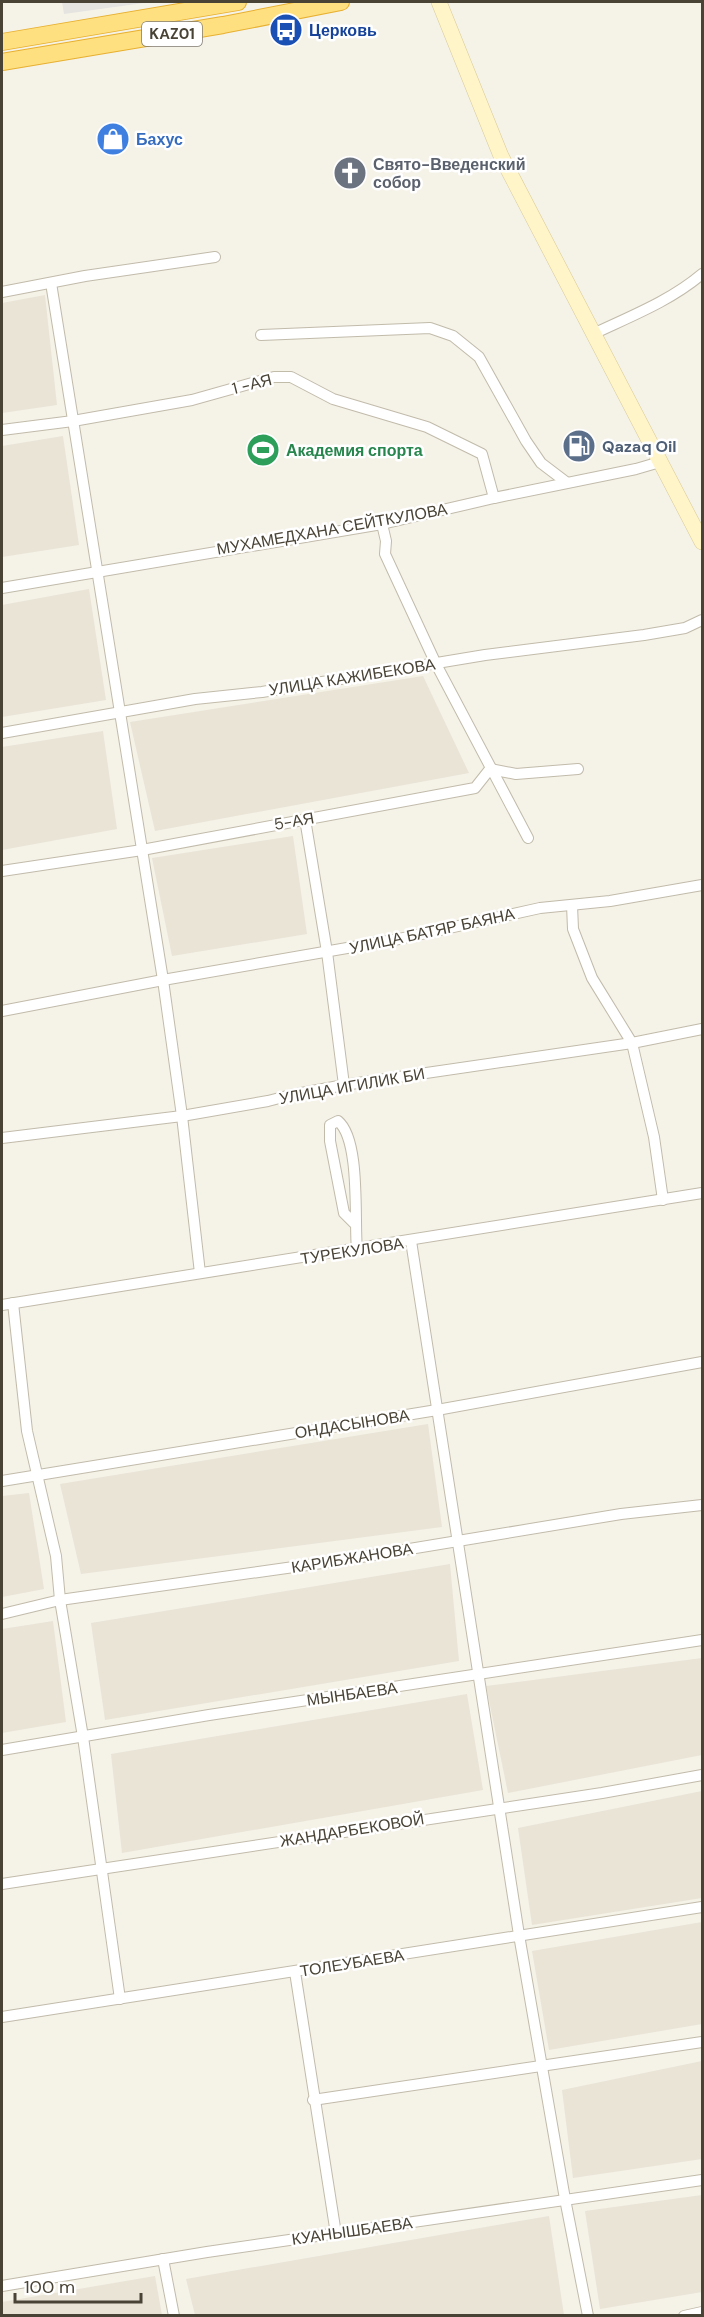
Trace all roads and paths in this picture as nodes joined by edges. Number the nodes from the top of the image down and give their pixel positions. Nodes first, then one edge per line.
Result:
1 (238, 2) edge
2 (341, 2) edge
3 (439, 2) edge
4 (199, 6) edge
5 (204, 28) junction
6 (2, 42) edge
7 (2, 62) edge
8 (215, 257) dead end
9 (702, 274) edge
10 (51, 283) junction
11 (2, 292) edge
12 (593, 334) junction
13 (261, 335) dead end
14 (73, 421) junction
15 (2, 430) edge
16 (660, 462) junction
17 (566, 482) junction
18 (494, 498) junction
19 (382, 524) junction
20 (702, 542) edge
21 (98, 570) junction
22 (2, 588) edge
23 (702, 620) edge
24 (436, 664) junction
25 (120, 713) junction
26 (2, 733) edge
27 (490, 769) junction
28 (579, 769) dead end
29 (306, 819) junction
30 (528, 838) dead end
31 (142, 850) junction
32 (2, 871) edge
33 (702, 885) edge
34 (572, 905) junction
35 (327, 952) junction
36 (163, 980) junction
37 (2, 1011) edge
38 (702, 1029) edge
39 (632, 1043) junction
40 (344, 1085) junction
41 (183, 1116) junction
42 (2, 1138) edge
43 (702, 1193) edge
44 (663, 1200) junction
45 (354, 1223) junction
46 (411, 1241) junction
47 (357, 1250) junction
48 (200, 1274) junction
49 (13, 1303) junction
50 (2, 1305) edge
51 (702, 1362) edge
52 (437, 1410) junction
53 (38, 1476) junction
54 (2, 1481) edge
55 (702, 1505) edge
56 (702, 1513) edge
57 (458, 1541) junction
58 (60, 1600) junction
59 (2, 1614) edge
60 (702, 1640) edge
61 (479, 1675) junction
62 (83, 1737) junction
63 (2, 1750) edge
64 (702, 1775) edge
65 (499, 1808) junction
66 (100, 1869) junction
67 (2, 1884) edge
68 (702, 1907) edge
69 (519, 1935) junction
70 (295, 1972) junction
71 (120, 1999) junction
72 (2, 2017) edge
73 (702, 2042) edge
74 (543, 2067) junction
75 (313, 2100) junction
76 (702, 2180) edge
77 (565, 2199) junction
78 (336, 2234) junction
79 (163, 2259) junction
80 (2, 2286) edge
81 (702, 2312) edge
82 (174, 2316) edge
83 (588, 2316) edge
84 (684, 2316) edge

1 - 4 highway, KАZ01
2 - 5 highway, KАZ01
3 - 12 main road
4 - 5 street
4 - 6 highway, KАZ01
5 - 7 highway, KАZ01
8 - 10 street
9 - 12 street
10 - 11 street
10 - 14 street
12 - 16 main road
13 - 17 street
14 - 15 street, 1 -АЯ
14 - 18 street, 1 -АЯ
14 - 21 street
16 - 17 street, МУХАМЕДХАНА СЕЙТКУЛОВА
16 - 20 main road
17 - 18 street, МУХАМЕДХАНА СЕЙТКУЛОВА
18 - 19 street, МУХАМЕДХАНА СЕЙТКУЛОВА
19 - 21 street, МУХАМЕДХАНА СЕЙТКУЛОВА
19 - 24 street
21 - 22 street, МУХАМЕДХАНА СЕЙТКУЛОВА
21 - 25 street
23 - 24 street, УЛИЦА КАЖИБЕКОВА
24 - 25 street, УЛИЦА КАЖИБЕКОВА
24 - 27 street
25 - 26 street, УЛИЦА КАЖИБЕКОВА
25 - 31 street
27 - 28 street
27 - 29 street, 5-АЯ
27 - 30 street
29 - 31 street, 5-АЯ
29 - 35 street
31 - 32 street, 5-АЯ
31 - 36 street
33 - 34 street, УЛИЦА БАТЯР БАЯНА
34 - 35 street, УЛИЦА БАТЯР БАЯНА
34 - 39 street
35 - 36 street, УЛИЦА БАТЯР БАЯНА
35 - 40 street
36 - 37 street, УЛИЦА БАТЯР БАЯНА
36 - 41 street
38 - 39 street, УЛИЦА ИГИЛИК БИ
39 - 40 street, УЛИЦА ИГИЛИК БИ
39 - 44 street
40 - 41 street, УЛИЦА ИГИЛИК БИ
41 - 42 street, УЛИЦА ИГИЛИК БИ
41 - 48 street
43 - 44 street, ТУРЕКУЛОВА
44 - 46 street, ТУРЕКУЛОВА
45 - 45 street
45 - 47 street
46 - 47 street, ТУРЕКУЛОВА
46 - 52 street
47 - 48 street, ТУРЕКУЛОВА
48 - 49 street, ТУРЕКУЛОВА
49 - 50 street, ТУРЕКУЛОВА
49 - 53 street
51 - 52 street, ОНДАСЫНОВА
52 - 53 street, ОНДАСЫНОВА
52 - 57 street
53 - 54 street, ОНДАСЫНОВА
53 - 58 street
55 - 56 street
55 - 57 street, КАРИБЖАНОВА
57 - 58 street, КАРИБЖАНОВА
57 - 61 street
58 - 59 street, КАРИБЖАНОВА
58 - 62 street
60 - 61 street, МЫНБАЕВА
61 - 62 street, МЫНБАЕВА
61 - 65 street
62 - 63 street, МЫНБАЕВА
62 - 66 street
64 - 65 street, ЖАНДАРБЕКОВОЙ
65 - 66 street, ЖАНДАРБЕКОВОЙ
65 - 69 street
66 - 67 street, ЖАНДАРБЕКОВОЙ
66 - 71 street
68 - 69 street, ТОЛЕУБАЕВА
69 - 70 street, ТОЛЕУБАЕВА
69 - 74 street
70 - 71 street, ТОЛЕУБАЕВА
70 - 75 street
71 - 72 street, ТОЛЕУБАЕВА
73 - 74 street
74 - 75 street
74 - 77 street
75 - 78 street
76 - 77 street, КУАНЫШБАЕВА
77 - 78 street, КУАНЫШБАЕВА
77 - 83 street
78 - 79 street, КУАНЫШБАЕВА
79 - 80 street, КУАНЫШБАЕВА
79 - 82 street
81 - 84 street

